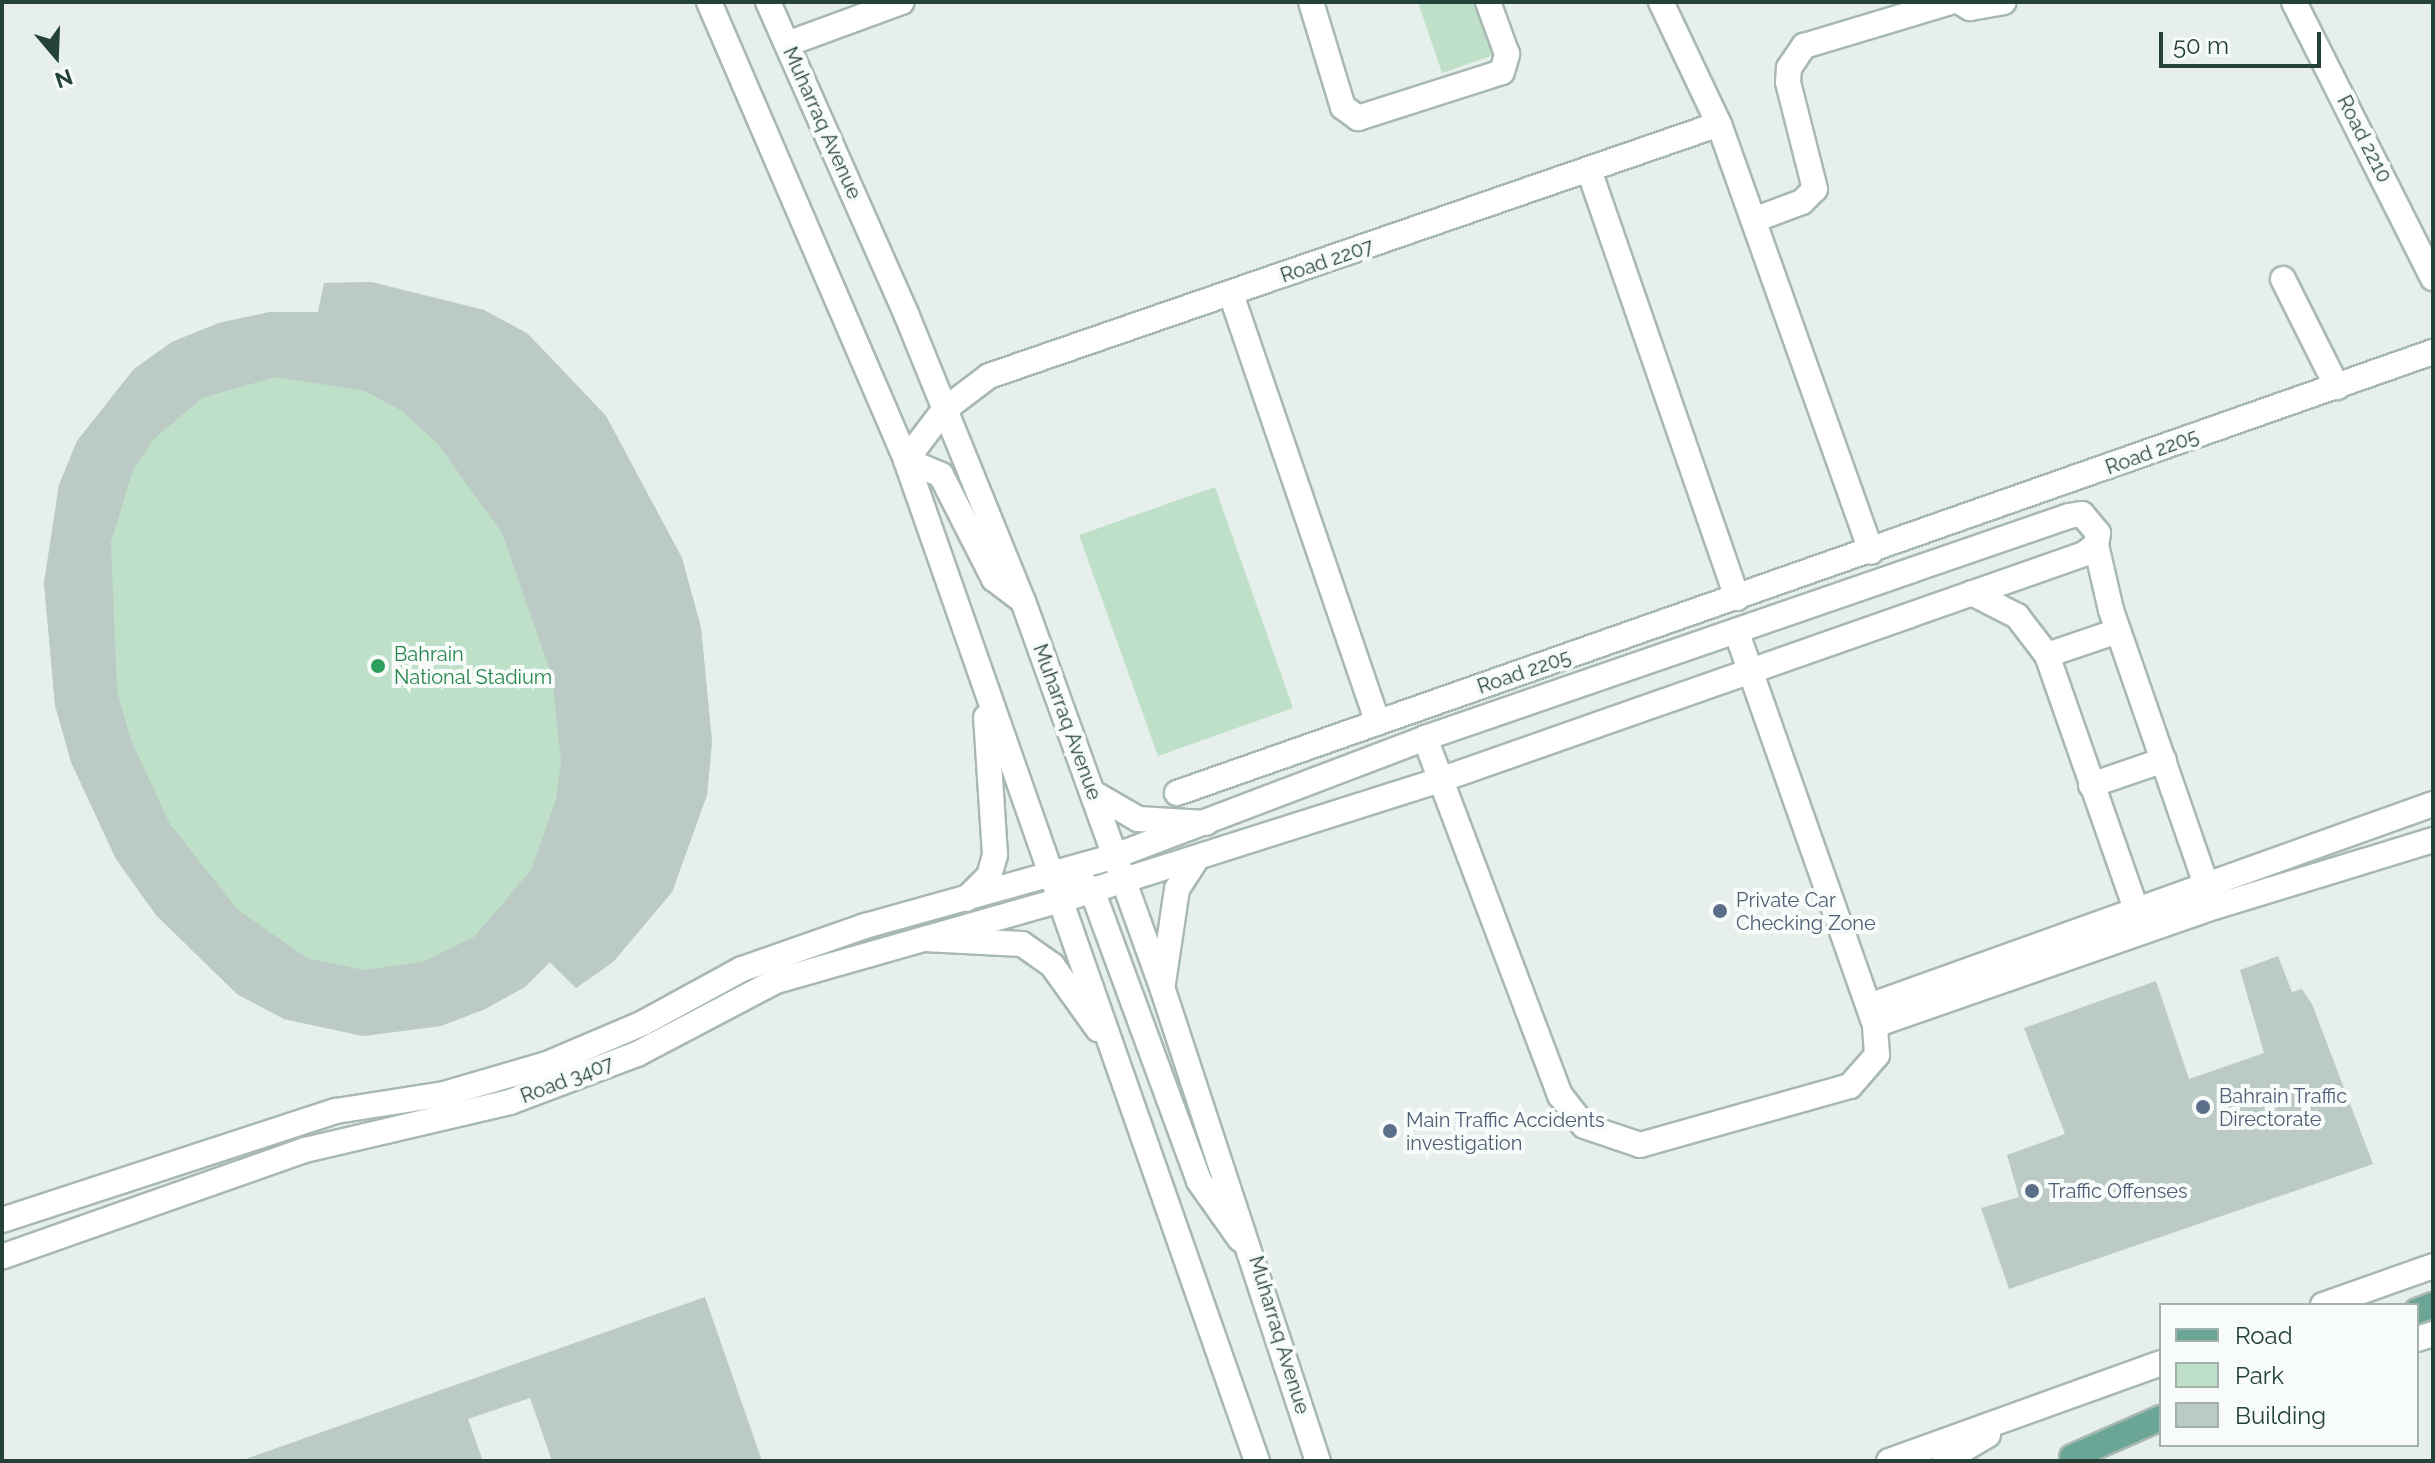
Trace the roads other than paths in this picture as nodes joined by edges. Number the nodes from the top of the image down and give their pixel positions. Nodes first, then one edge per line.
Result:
1 (709, 2) edge
2 (768, 2) edge
3 (902, 2) edge
4 (1311, 2) edge
5 (1488, 2) edge
6 (1661, 2) edge
7 (1951, 2) edge
8 (1960, 2) edge
9 (2003, 2) edge
10 (2294, 2) edge
11 (787, 44) junction
12 (1719, 124) junction
13 (1589, 170) junction
14 (1754, 220) junction
15 (2433, 278) edge
16 (2283, 279) dead end
17 (1231, 294) junction
18 (2433, 352) edge
19 (2337, 387) junction
20 (944, 410) junction
21 (906, 460) junction
22 (2096, 545) junction
23 (1871, 552) junction
24 (1972, 593) junction
25 (1737, 598) junction
26 (1023, 601) junction
27 (1736, 631) junction
28 (2118, 631) junction
29 (2047, 655) junction
30 (1750, 670) junction
31 (982, 683) junction
32 (1378, 723) junction
33 (1425, 738) junction
34 (2164, 760) junction
35 (1440, 780) junction
36 (1303, 782) junction
37 (2091, 785) junction
38 (1092, 792) junction
39 (1177, 793) dead end
40 (2433, 804) edge
41 (1317, 822) junction
42 (1206, 823) junction
43 (2348, 837) junction
44 (2433, 840) edge
45 (1115, 856) junction
46 (1197, 858) junction
47 (2355, 862) junction
48 (1055, 873) junction
49 (1124, 881) junction
50 (1092, 890) junction
51 (2211, 897) junction
52 (966, 899) junction
53 (1064, 899) junction
54 (2140, 921) junction
55 (925, 939) junction
56 (1163, 990) junction
57 (1872, 1016) junction
58 (627, 1030) junction
59 (1110, 1046) junction
60 (637, 1054) junction
61 (2, 1220) edge
62 (2, 1257) edge
63 (1256, 1260) junction
64 (2433, 1266) edge
65 (2329, 1303) edge
66 (2159, 1364) edge
67 (2159, 1419) edge
68 (2004, 1420) junction
69 (2159, 1428) edge
70 (2067, 1459) edge
71 (1257, 1461) edge
72 (1318, 1461) edge
73 (1889, 1461) edge
74 (1944, 1461) edge

1 - 21 street
2 - 11 street, Muharraq Avenue
3 - 11 street
4 - 5 street
6 - 12 street
7 - 14 street
8 - 9 street
10 - 15 street, Road 2210
11 - 20 street, Muharraq Avenue
12 - 13 street, Road 2207
12 - 14 street
13 - 17 street, Road 2207
13 - 25 street
14 - 23 street
16 - 19 street
17 - 20 street, Road 2207
17 - 32 street
18 - 19 street, Road 2205
19 - 23 street, Road 2205
20 - 21 street, Road 2207
20 - 26 street, Muharraq Avenue
21 - 26 street
21 - 31 street
22 - 24 street, Road 3407
22 - 27 street, Road 3407
22 - 28 street
23 - 25 street, Road 2205
24 - 29 street
24 - 30 street, Road 3407
25 - 32 street, Road 2205
26 - 38 street, Muharraq Avenue
27 - 30 street
27 - 33 street, Road 3407
28 - 29 street
28 - 34 street
29 - 37 street
30 - 35 street, Road 3407
30 - 57 street
31 - 48 street
31 - 52 street
32 - 39 street, Road 2205
33 - 35 street
33 - 36 street, Road 3407
34 - 37 street
34 - 51 street
35 - 41 street, Road 3407
35 - 57 street
36 - 41 street
36 - 42 street, Road 3407
37 - 54 street
38 - 42 street
38 - 45 street, Muharraq Avenue
40 - 43 street
41 - 46 street, Road 3407
42 - 45 street, Road 3407
43 - 47 street
43 - 51 street
44 - 47 street
45 - 48 street, Road 3407
45 - 49 street, Muharraq Avenue
46 - 49 street, Road 3407
46 - 56 street
47 - 51 street
48 - 50 street
48 - 52 street, Road 3407
48 - 53 street
49 - 50 street, Road 3407
49 - 56 street, Muharraq Avenue
50 - 53 street, Road 3407
50 - 63 street
51 - 54 street
52 - 58 street, Road 3407
53 - 55 street, Road 3407
53 - 59 street
54 - 57 street
55 - 59 street
55 - 60 street, Road 3407
56 - 63 street, Muharraq Avenue
58 - 60 street
58 - 61 street, Road 3407
59 - 71 street
60 - 62 street, Road 3407
63 - 72 street, Muharraq Avenue
64 - 65 street
66 - 68 street
67 - 70 main road
68 - 73 street
68 - 74 street
69 - 70 street

